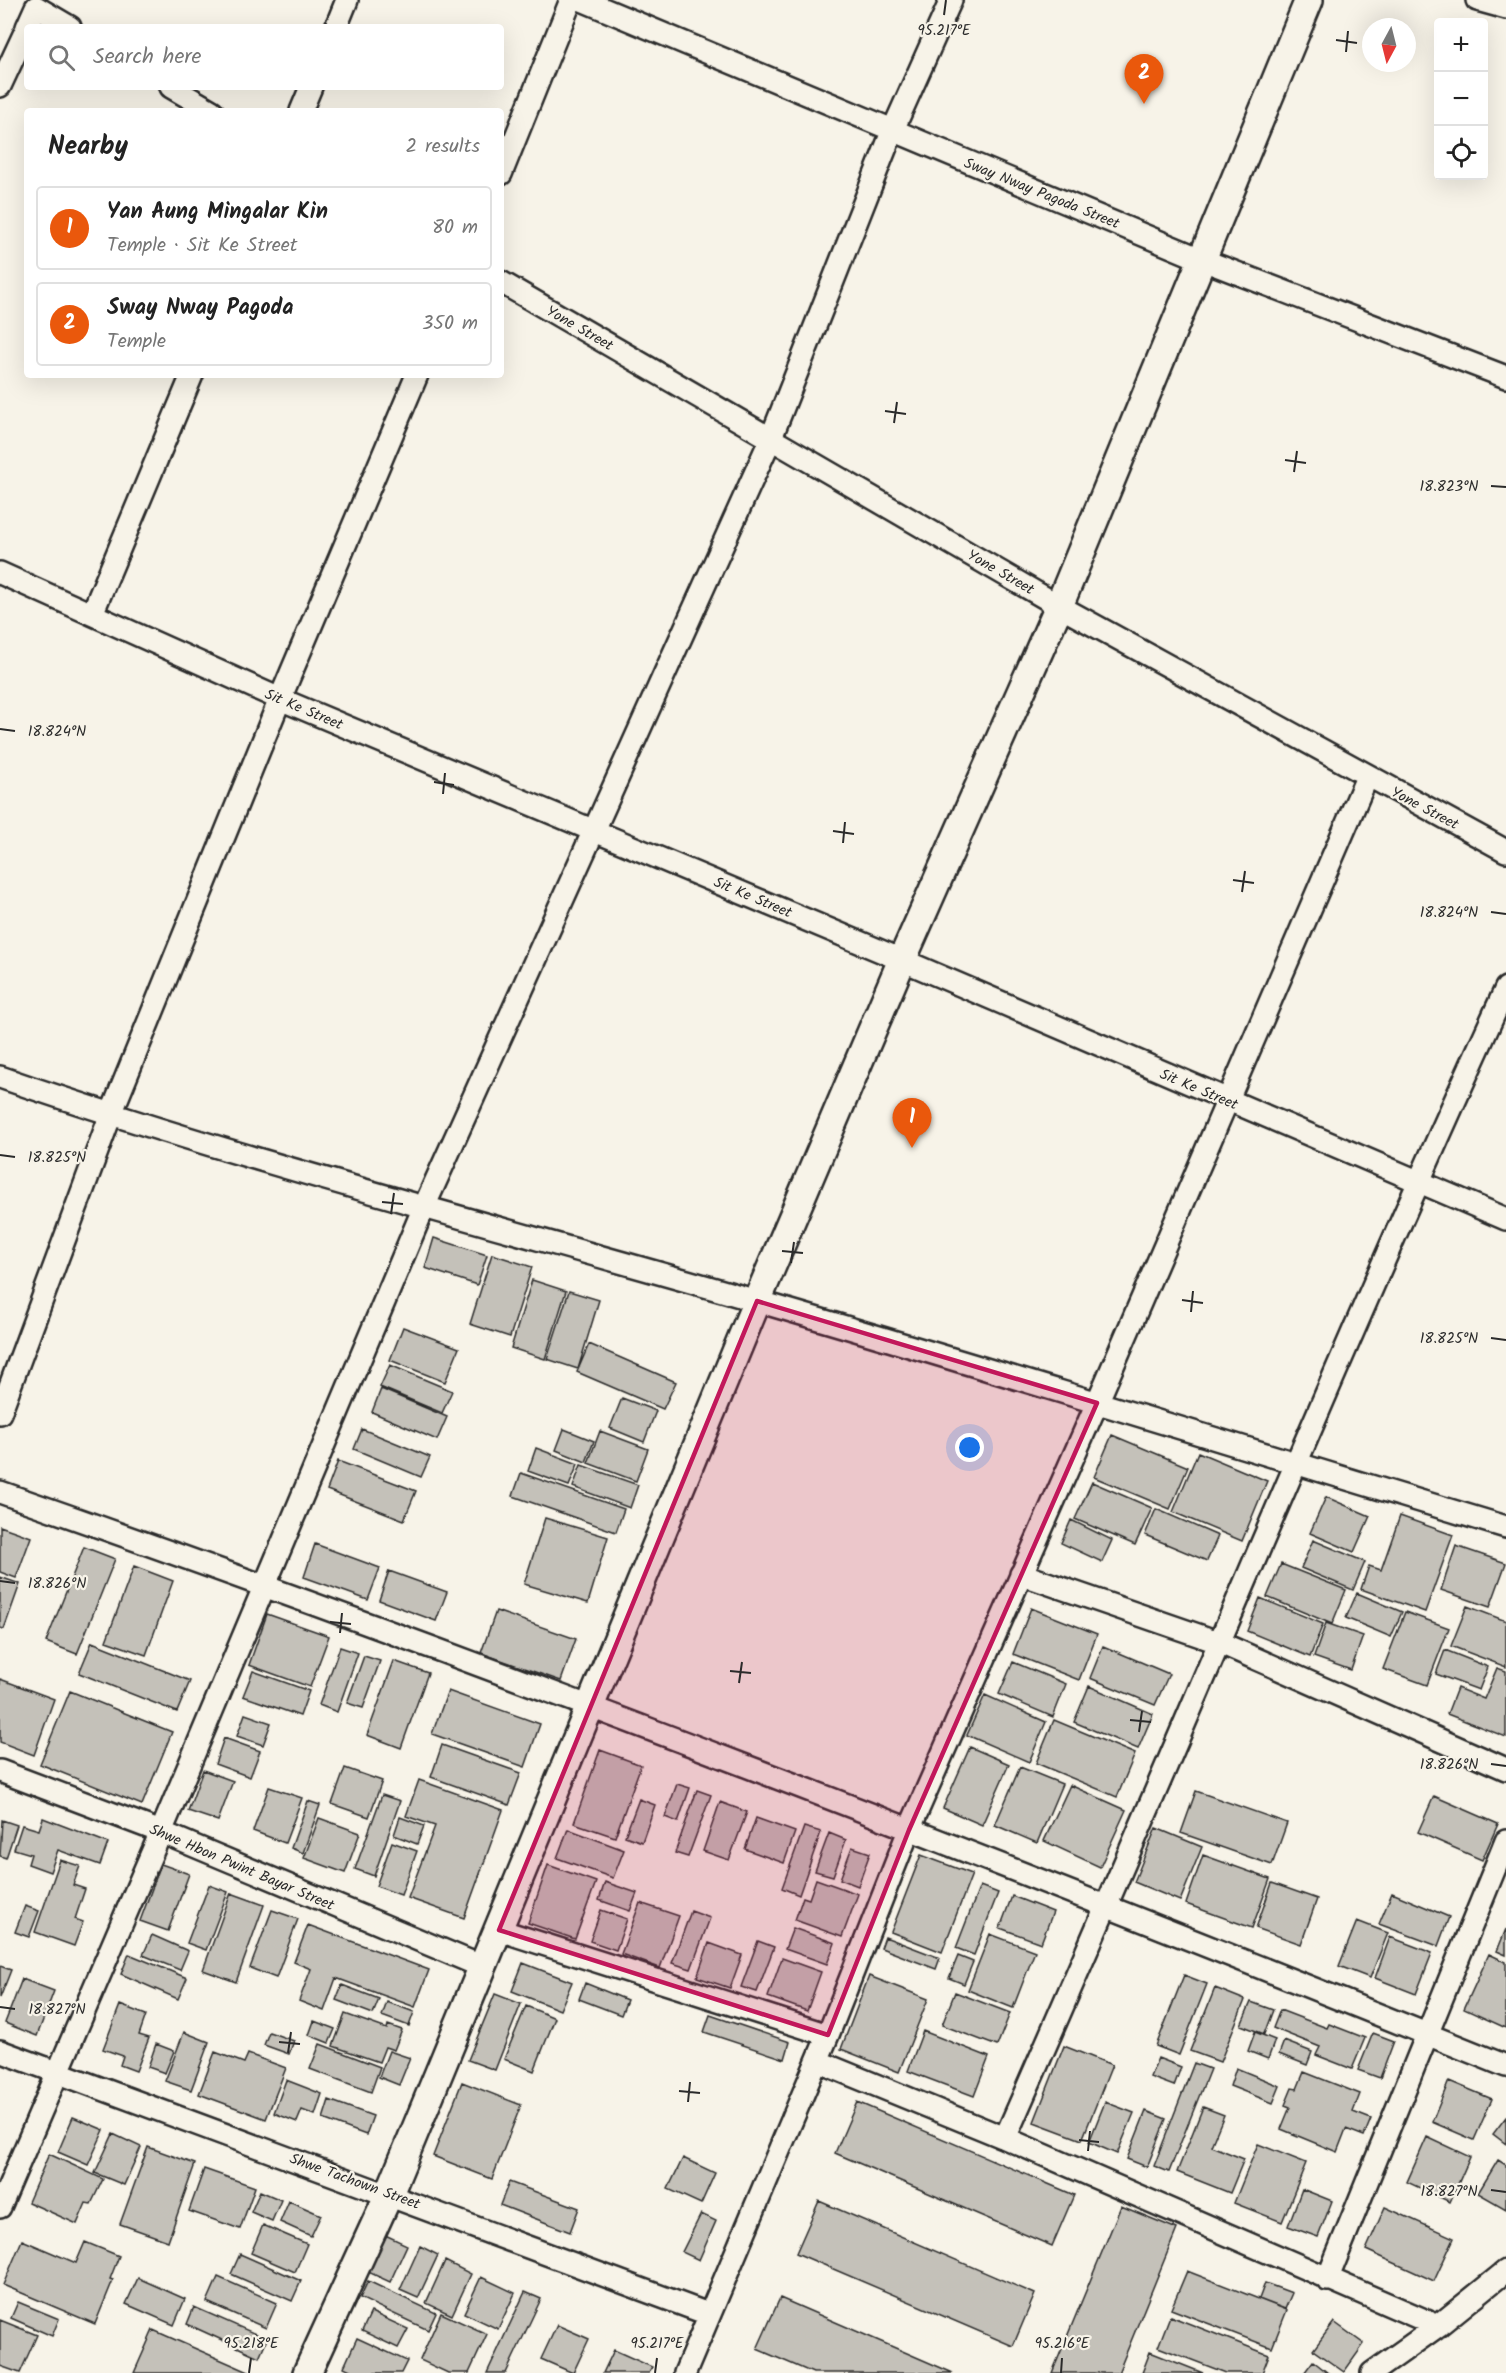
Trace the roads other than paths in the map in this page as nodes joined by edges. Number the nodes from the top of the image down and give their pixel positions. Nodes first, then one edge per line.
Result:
1 (347, 0) edge
2 (571, 0) edge
3 (582, 0) edge
4 (951, 0) edge
5 (1309, 0) edge
6 (1477, 0) edge
7 (1506, 8) edge
8 (28, 24) edge
9 (65, 24) edge
10 (337, 24) edge
11 (24, 34) edge
12 (0, 86) edge
13 (176, 90) edge
14 (310, 90) edge
15 (207, 108) edge
16 (302, 108) edge
17 (892, 132) junction
18 (504, 167) edge
19 (1203, 260) junction
20 (504, 284) edge
21 (1506, 377) edge
22 (191, 378) edge
23 (416, 378) edge
24 (771, 438) junction
25 (0, 573) edge
26 (1059, 606) junction
27 (92, 614) junction
28 (280, 699) junction
29 (1367, 777) junction
30 (596, 831) junction
31 (1506, 851) edge
32 (902, 960) junction
33 (1506, 988) edge
34 (0, 1077) edge
35 (1227, 1101) junction
36 (111, 1114) junction
37 (1417, 1182) junction
38 (424, 1208) junction
39 (1506, 1219) edge
40 (758, 1301) junction
41 (1097, 1403) junction
42 (0, 1413) edge
43 (1294, 1463) junction
44 (0, 1492) edge
45 (1506, 1527) edge
46 (1021, 1574) junction
47 (264, 1584) junction
48 (1218, 1642) junction
49 (591, 1706) junction
50 (1506, 1769) edge
51 (0, 1771) edge
52 (909, 1830) junction
53 (161, 1832) junction
54 (1506, 1841) edge
55 (1107, 1906) junction
56 (499, 1930) junction
57 (483, 1967) junction
58 (828, 2035) junction
59 (1429, 2035) junction
60 (0, 2051) edge
61 (817, 2061) junction
62 (1506, 2066) edge
63 (57, 2071) junction
64 (1005, 2138) junction
65 (389, 2194) junction
66 (0, 2207) edge
67 (1506, 2271) edge
68 (1327, 2280) junction
69 (708, 2314) junction
70 (1438, 2326) junction
71 (307, 2373) edge
72 (685, 2373) edge
73 (1372, 2373) edge

1 - 10 street
2 - 18 street
3 - 17 street, Sway Nway Pagoda Street
4 - 17 street
5 - 19 street
6 - 7 street
8 - 9 street
11 - 12 street
13 - 15 street
14 - 16 street
17 - 19 street, Sway Nway Pagoda Street
17 - 24 street
19 - 21 street, Sway Nway Pagoda Street
19 - 26 street
20 - 24 street, Yone Street
22 - 27 street
23 - 28 street
24 - 26 street, Yone Street
24 - 30 street
25 - 27 street, Sit Ke Street
26 - 29 street, Yone Street
26 - 32 street
27 - 28 street, Sit Ke Street
28 - 30 street, Sit Ke Street
28 - 36 street
29 - 31 street, Yone Street
29 - 35 street
30 - 32 street, Sit Ke Street
30 - 38 street
32 - 35 street, Sit Ke Street
32 - 40 street
33 - 37 street
34 - 36 street
35 - 37 street, Sit Ke Street
35 - 41 street
36 - 38 street
36 - 42 street
37 - 39 street, Sit Ke Street
37 - 43 street
38 - 40 street
38 - 47 street
40 - 41 street
40 - 49 street
41 - 43 street
41 - 46 street
43 - 45 street
43 - 48 street
44 - 47 street
46 - 48 street
46 - 52 street
47 - 49 street
47 - 53 street
48 - 50 street
48 - 55 street
49 - 52 street
49 - 56 street
51 - 53 street, Shwe Hbon Pwint Bayar Street
52 - 55 street
52 - 58 street
53 - 57 street, Shwe Hbon Pwint Bayar Street
53 - 63 street
54 - 59 street
55 - 59 street
55 - 64 street
56 - 57 street
56 - 58 street
57 - 65 street
58 - 61 street
59 - 62 street
59 - 68 street
60 - 63 street, Shwe Tachown Street
61 - 64 street
61 - 69 street
63 - 65 street, Shwe Tachown Street
63 - 66 street
64 - 68 street
65 - 69 street, Shwe Tachown Street
65 - 71 street
67 - 70 street
68 - 70 street
69 - 72 street
70 - 73 street

